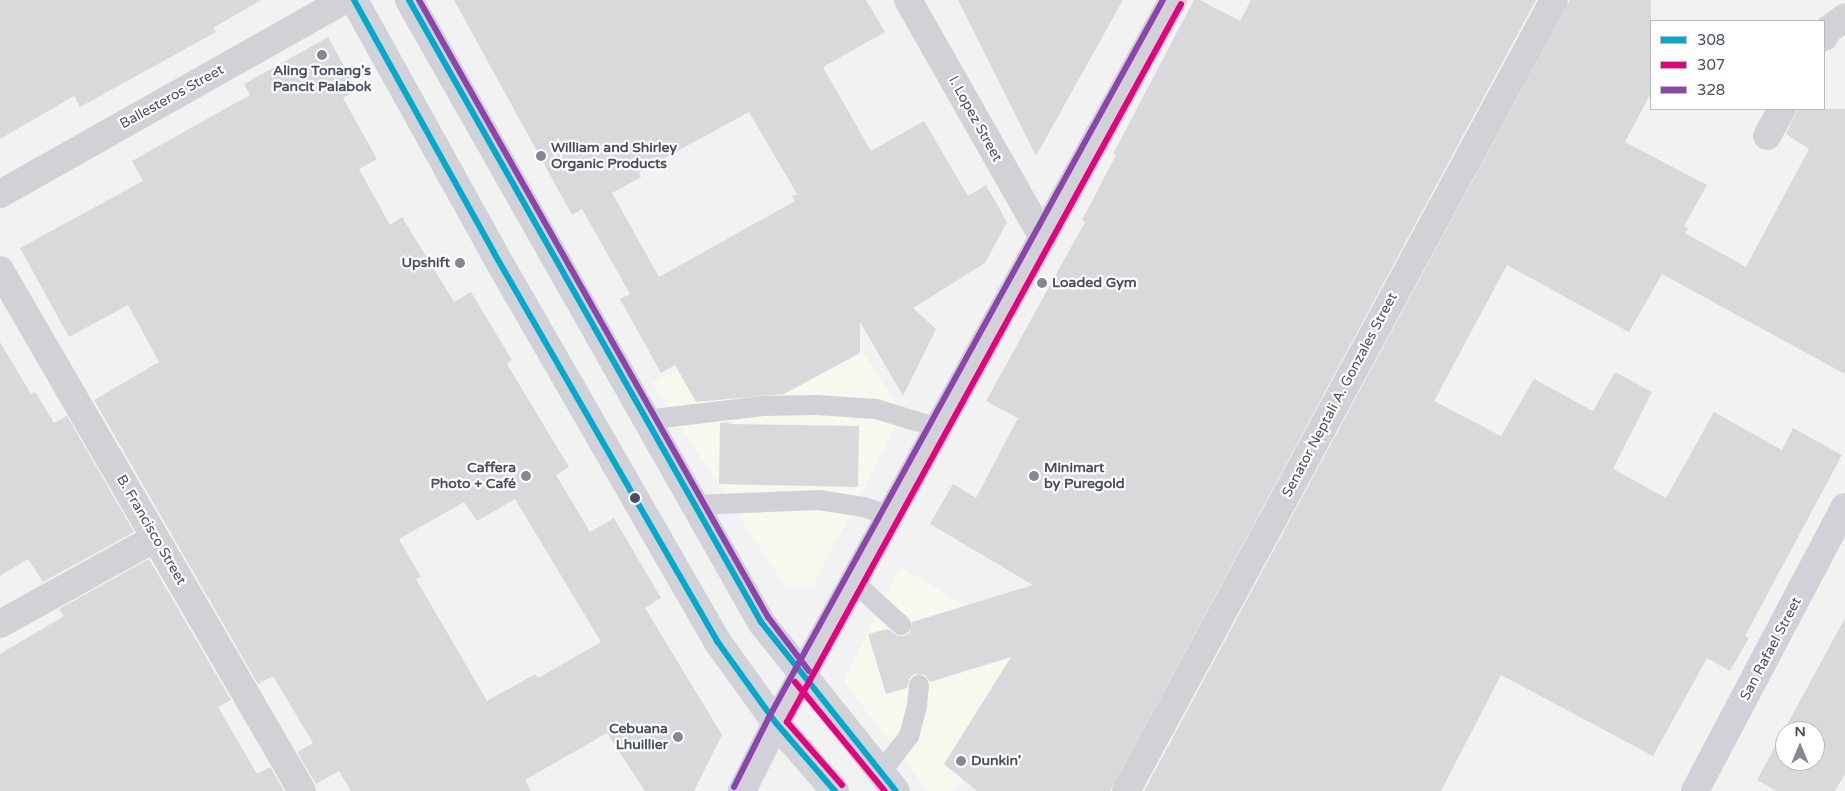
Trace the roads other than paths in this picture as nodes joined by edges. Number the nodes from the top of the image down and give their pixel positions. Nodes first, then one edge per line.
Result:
1 (344, 0) edge
2 (354, 0) edge
3 (409, 0) edge
4 (908, 0) edge
5 (1172, 0) edge
6 (1554, 0) edge
7 (1845, 17) edge
8 (1825, 35) edge
9 (1781, 110) edge
10 (1766, 136) dead end
11 (0, 194) edge
12 (1042, 238) junction
13 (0, 270) edge
14 (645, 420) junction
15 (938, 428) junction
16 (694, 505) junction
17 (1845, 507) edge
18 (890, 516) junction
19 (155, 538) junction
20 (854, 582) junction
21 (0, 624) edge
22 (901, 625) dead end
23 (802, 676) junction
24 (919, 685) dead end
25 (776, 723) junction
26 (888, 781) edge
27 (302, 791) edge
28 (742, 791) edge
29 (835, 791) edge
30 (1126, 791) edge
31 (1696, 791) edge

1 - 11 street, Ballesteros Street
2 - 25 main road
3 - 14 main road
4 - 12 street, I. Lopez Street
5 - 12 main road
6 - 30 street, Senator Neptali A. Gonzales Street
7 - 8 street
9 - 10 street
12 - 15 main road
13 - 19 street, B. Francisco Street
14 - 15 lane
14 - 16 main road
15 - 18 main road
16 - 18 lane
16 - 23 main road
17 - 31 main road, San Rafael Street
18 - 20 main road
19 - 21 street
19 - 27 street, B. Francisco Street
20 - 22 lane
20 - 23 main road
23 - 25 main road
23 - 26 main road
24 - 26 lane
25 - 28 main road
25 - 29 main road

